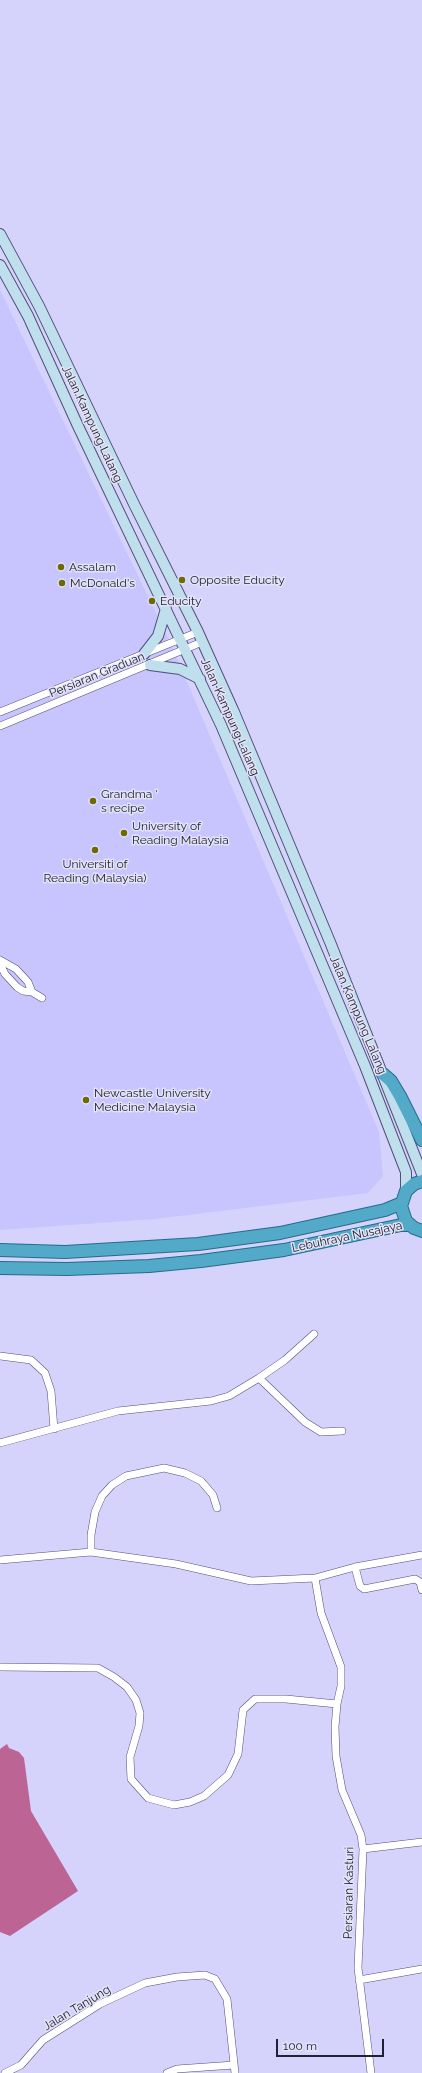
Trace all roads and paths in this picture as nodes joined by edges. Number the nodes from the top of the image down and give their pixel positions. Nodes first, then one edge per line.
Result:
1 (0, 234) edge
2 (0, 265) edge
3 (166, 609) junction
4 (198, 632) junction
5 (181, 639) junction
6 (202, 642) junction
7 (185, 650) junction
8 (144, 654) junction
9 (128, 660) junction
10 (150, 665) junction
11 (132, 673) junction
12 (200, 679) junction
13 (0, 712) edge
14 (0, 726) edge
15 (0, 960) edge
16 (0, 964) edge
17 (32, 992) junction
18 (42, 998) dead end
19 (383, 1074) junction
20 (422, 1140) edge
21 (422, 1174) edge
22 (422, 1181) edge
23 (406, 1191) junction
24 (402, 1203) junction
25 (409, 1225) junction
26 (422, 1231) edge
27 (0, 1250) edge
28 (0, 1268) edge
29 (314, 1334) dead end
30 (0, 1356) edge
31 (259, 1378) junction
32 (54, 1429) junction
33 (342, 1431) dead end
34 (0, 1443) edge
35 (217, 1508) dead end
36 (91, 1552) junction
37 (422, 1555) edge
38 (0, 1560) edge
39 (354, 1567) junction
40 (315, 1578) junction
41 (422, 1590) edge
42 (0, 1667) edge
43 (337, 1704) junction
44 (422, 1842) edge
45 (363, 1849) junction
46 (422, 1969) edge
47 (359, 1980) junction
48 (234, 2065) junction
49 (5, 2073) edge
50 (167, 2073) edge
51 (235, 2073) edge
52 (371, 2073) edge

1 - 4 main road, Jalan Kampung Lalang
2 - 3 main road, Jalan Kampung Lalang
3 - 5 main road, Jalan Kampung Lalang
3 - 8 main road
4 - 5 street, Persiaran Graduan
4 - 6 main road, Jalan Kampung Lalang
5 - 7 main road, Jalan Kampung Lalang
5 - 8 street, Persiaran Graduan
6 - 7 street, Persiaran Graduan
6 - 19 main road, Jalan Kampung Lalang
7 - 10 street, Persiaran Graduan
7 - 12 main road, Jalan Kampung Lalang
8 - 9 street, Persiaran Graduan
9 - 11 street
9 - 13 street, Persiaran Graduan
10 - 11 street, Persiaran Graduan
10 - 12 main road
11 - 14 street, Persiaran Graduan
12 - 23 main road, Jalan Kampung Lalang
15 - 17 street
16 - 17 street
17 - 18 street
19 - 20 highway
19 - 21 main road, Jalan Kampung Lalang
22 - 23 highway
23 - 24 highway
24 - 25 highway
24 - 27 highway
25 - 26 highway
25 - 28 highway, Lebuhraya Nusajaya
29 - 31 street
30 - 32 street
31 - 32 street
31 - 33 street
32 - 34 street
35 - 36 street
36 - 38 street
36 - 40 street
37 - 39 street
39 - 40 street
39 - 41 street
40 - 43 street, Persiaran Kasturi
42 - 43 street
43 - 45 street, Persiaran Kasturi
44 - 45 street
45 - 47 street, Persiaran Kasturi
46 - 47 street
47 - 52 street, Persiaran Kasturi
48 - 49 street, Jalan Tanjung
48 - 50 street
48 - 51 street, Jalan Tanjung

